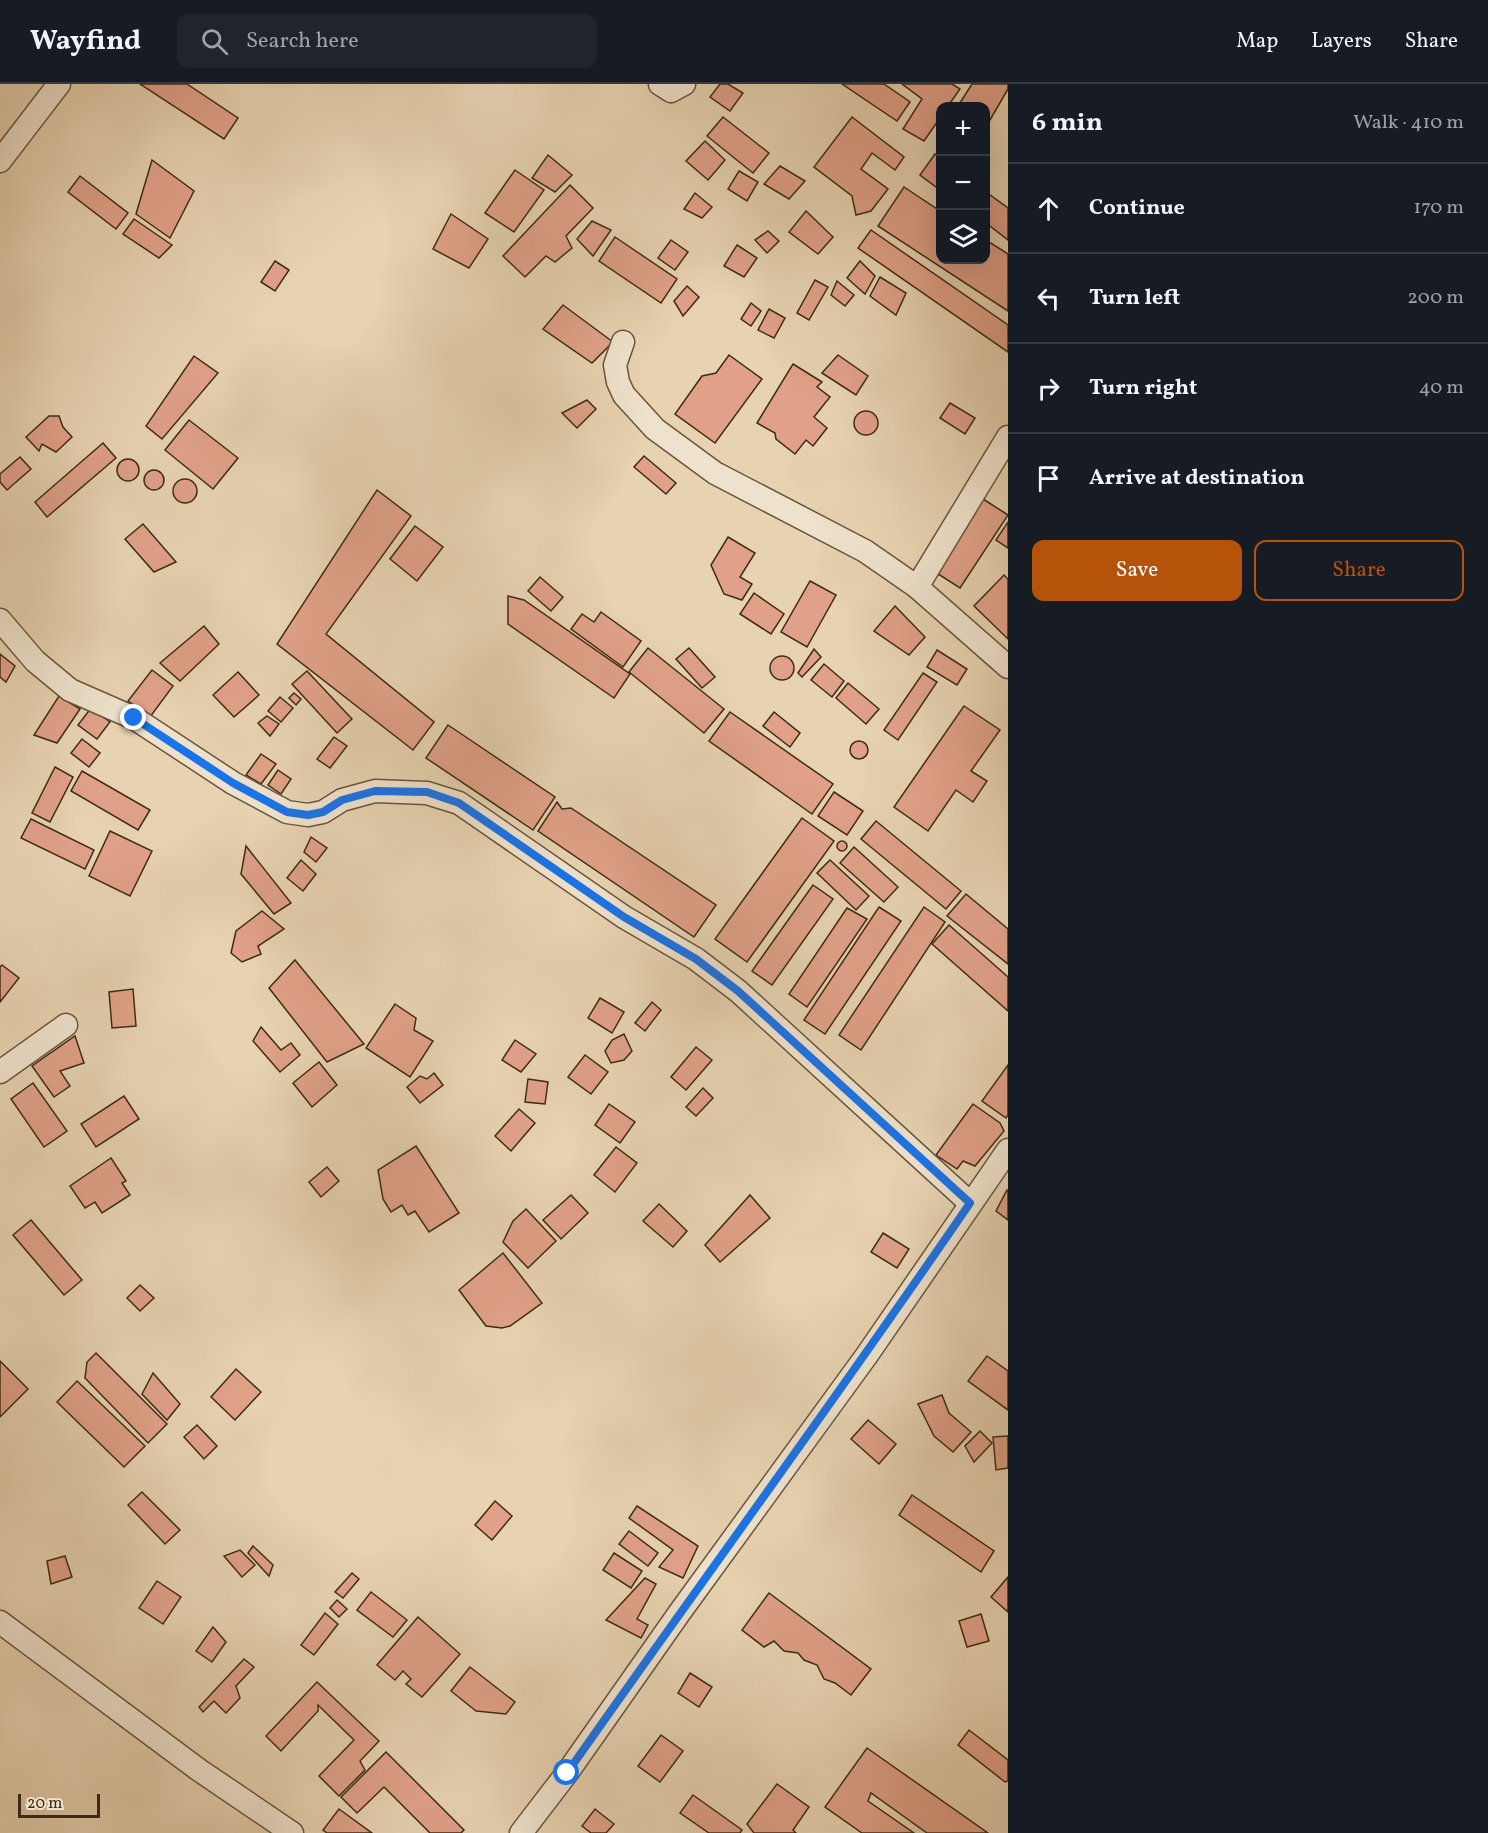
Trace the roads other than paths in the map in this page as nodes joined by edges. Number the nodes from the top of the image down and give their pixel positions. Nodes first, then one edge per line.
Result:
1 (59, 84) edge
2 (660, 84) edge
3 (684, 84) edge
4 (0, 161) edge
5 (623, 342) dead end
6 (1008, 437) edge
7 (917, 587) junction
8 (0, 620) edge
9 (1008, 667) edge
10 (66, 1025) dead end
11 (0, 1072) edge
12 (1008, 1149) edge
13 (970, 1203) junction
14 (0, 1622) edge
15 (292, 1833) edge
16 (521, 1833) edge

1 - 4 street
2 - 3 street
5 - 7 street
6 - 7 street
7 - 9 street
8 - 13 street
10 - 11 street
12 - 13 street
13 - 16 street
14 - 15 street

